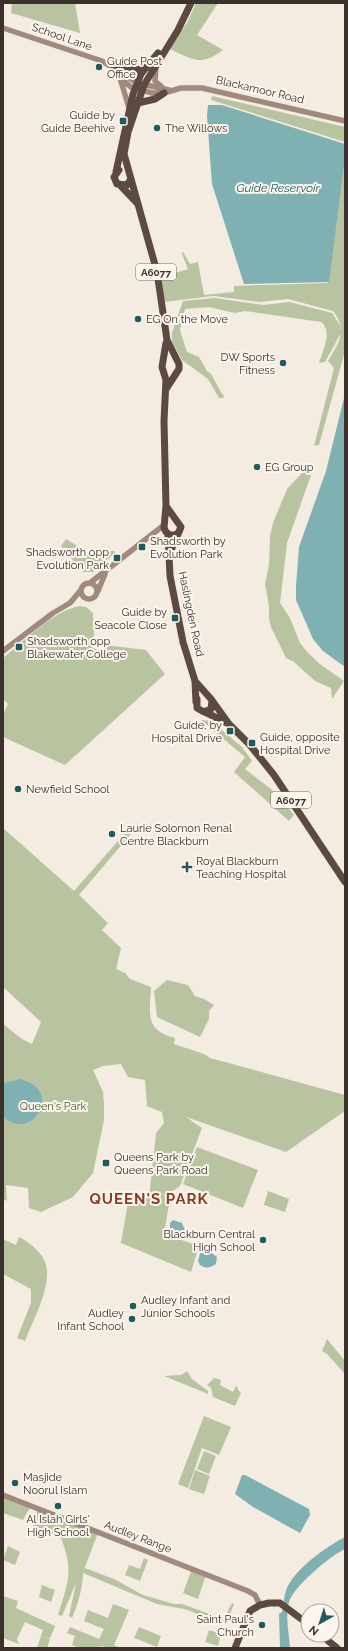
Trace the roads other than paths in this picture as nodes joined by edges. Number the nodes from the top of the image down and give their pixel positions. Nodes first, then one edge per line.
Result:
1 (188, 3) edge
2 (191, 3) edge
3 (3, 28) edge
4 (156, 63) junction
5 (114, 68) junction
6 (146, 68) junction
7 (121, 79) junction
8 (140, 87) junction
9 (166, 91) junction
10 (138, 103) junction
11 (129, 108) junction
12 (345, 121) edge
13 (128, 170) junction
14 (116, 172) junction
15 (131, 179) junction
16 (120, 185) junction
17 (139, 205) junction
18 (167, 340) junction
19 (176, 360) junction
20 (164, 361) junction
21 (165, 373) junction
22 (175, 374) junction
23 (166, 390) junction
24 (166, 506) junction
25 (175, 519) junction
26 (164, 525) junction
27 (179, 532) junction
28 (168, 534) junction
29 (150, 536) junction
30 (170, 551) junction
31 (106, 572) junction
32 (90, 583) junction
33 (80, 591) junction
34 (98, 592) junction
35 (87, 600) junction
36 (70, 603) junction
37 (3, 651) edge
38 (195, 681) junction
39 (211, 699) junction
40 (196, 702) junction
41 (205, 712) junction
42 (229, 724) junction
43 (345, 882) edge
44 (3, 1495) edge
45 (260, 1605) junction
46 (300, 1618) edge
47 (235, 1648) edge

1 - 6 highway, A6077
2 - 4 highway, A6077
3 - 5 main road, School Lane
4 - 8 highway, A6077
4 - 9 main road
5 - 6 highway
5 - 7 main road
5 - 8 main road, School Lane
6 - 8 highway, A6077
7 - 8 main road
7 - 11 main road
8 - 9 main road, Blackamoor Road
8 - 10 highway, A6077
8 - 11 highway, A6077
9 - 10 highway
9 - 12 main road, Blackamoor Road
10 - 13 highway, A6077
11 - 14 highway, A6077
13 - 14 highway
13 - 15 highway, A6077
14 - 16 highway, A6077
15 - 16 highway
15 - 17 highway, A6077
16 - 17 highway, A6077
17 - 18 highway, A6077
18 - 19 highway, A6077
18 - 20 highway, A6077
19 - 20 highway
19 - 22 highway, A6077
20 - 21 highway, A6077
21 - 22 highway
21 - 23 highway, A6077
22 - 23 highway, A6077
23 - 24 highway, A6077
24 - 25 highway
24 - 26 highway, A6077
25 - 26 highway
25 - 27 highway
26 - 28 highway, A6077
26 - 29 main road
27 - 28 highway
27 - 30 highway, Haslingden Road / A6077
28 - 29 main road
28 - 30 highway, Haslingden Road / A6077
29 - 31 main road
30 - 38 highway, Haslingden Road / A6077
31 - 32 main road
31 - 34 main road
32 - 33 main road
32 - 34 main road
33 - 35 main road
33 - 36 main road
34 - 35 main road
35 - 36 main road
36 - 37 main road
38 - 39 highway, Haslingden Road / A6077
38 - 40 highway, Haslingden Road / A6077
39 - 40 highway
39 - 41 highway
39 - 42 highway, Haslingden Road / A6077
40 - 41 highway, A6077
41 - 42 highway, Haslingden Road / A6077
42 - 43 highway, Haslingden Road / A6077
44 - 45 main road, Audley Range
45 - 46 highway
45 - 47 highway

